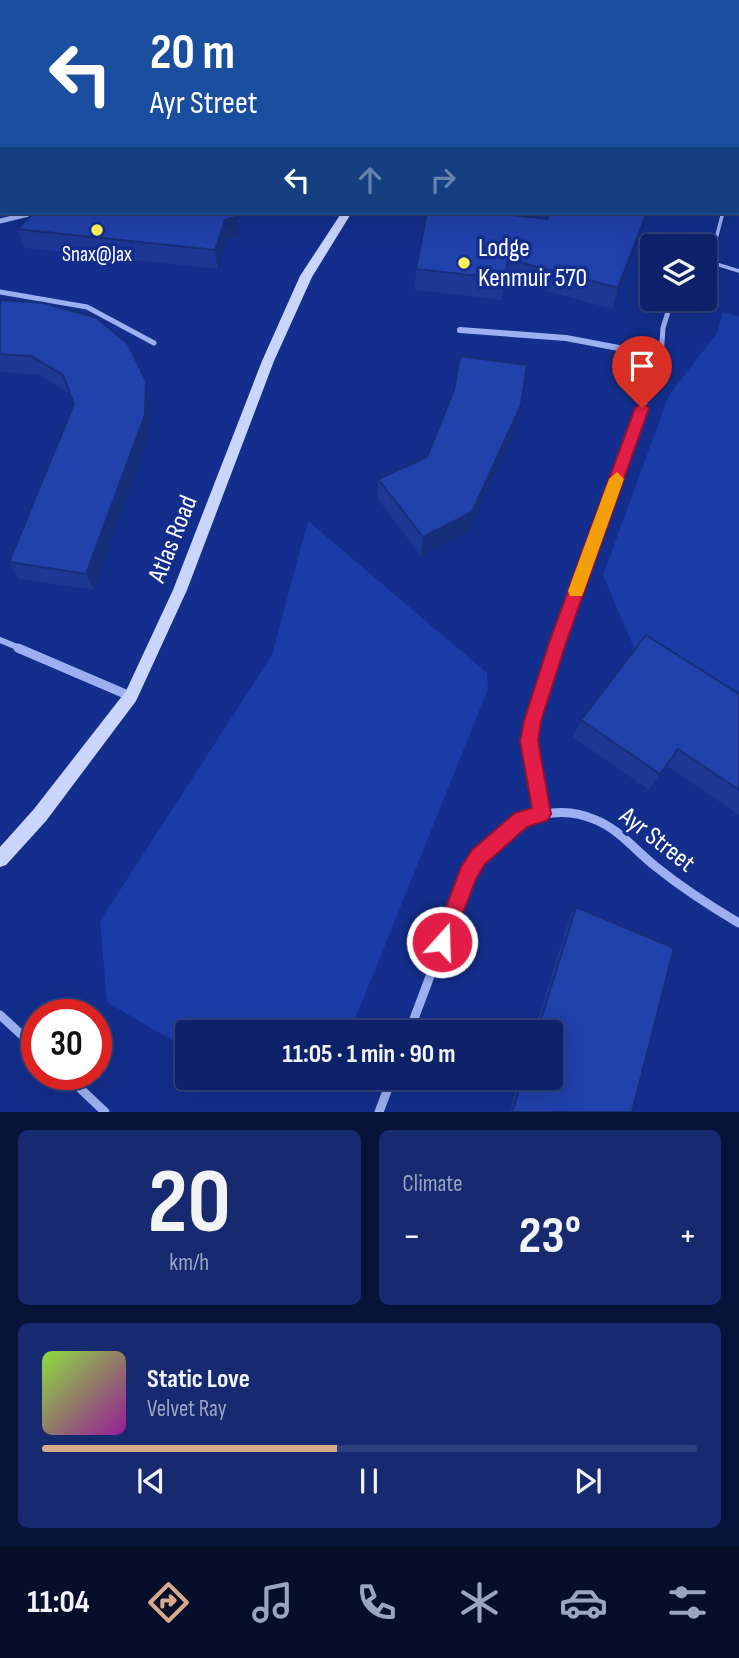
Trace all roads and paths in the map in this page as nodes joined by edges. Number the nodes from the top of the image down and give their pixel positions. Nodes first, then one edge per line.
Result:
1 (29, 214) edge
2 (344, 214) edge
3 (722, 214) edge
4 (0, 221) edge
5 (717, 234) edge
6 (717, 266) edge
7 (739, 271) edge
8 (0, 292) edge
9 (668, 311) edge
10 (460, 330) dead end
11 (154, 343) dead end
12 (661, 356) junction
13 (0, 640) edge
14 (131, 696) junction
15 (542, 814) junction
16 (0, 859) edge
17 (739, 923) edge
18 (0, 1015) edge
19 (414, 1020) edge
20 (21, 1034) edge
21 (82, 1090) edge
22 (387, 1090) edge
23 (105, 1112) edge
24 (379, 1112) edge

1 - 4 street
2 - 14 street, Atlas Road
3 - 5 lane
6 - 7 lane
8 - 11 lane
9 - 12 lane
10 - 12 street
12 - 15 street
13 - 14 street
14 - 16 street, Atlas Road
15 - 17 street, Ayr Street
15 - 19 street, Ayr Street
18 - 20 street
21 - 23 street
22 - 24 street

